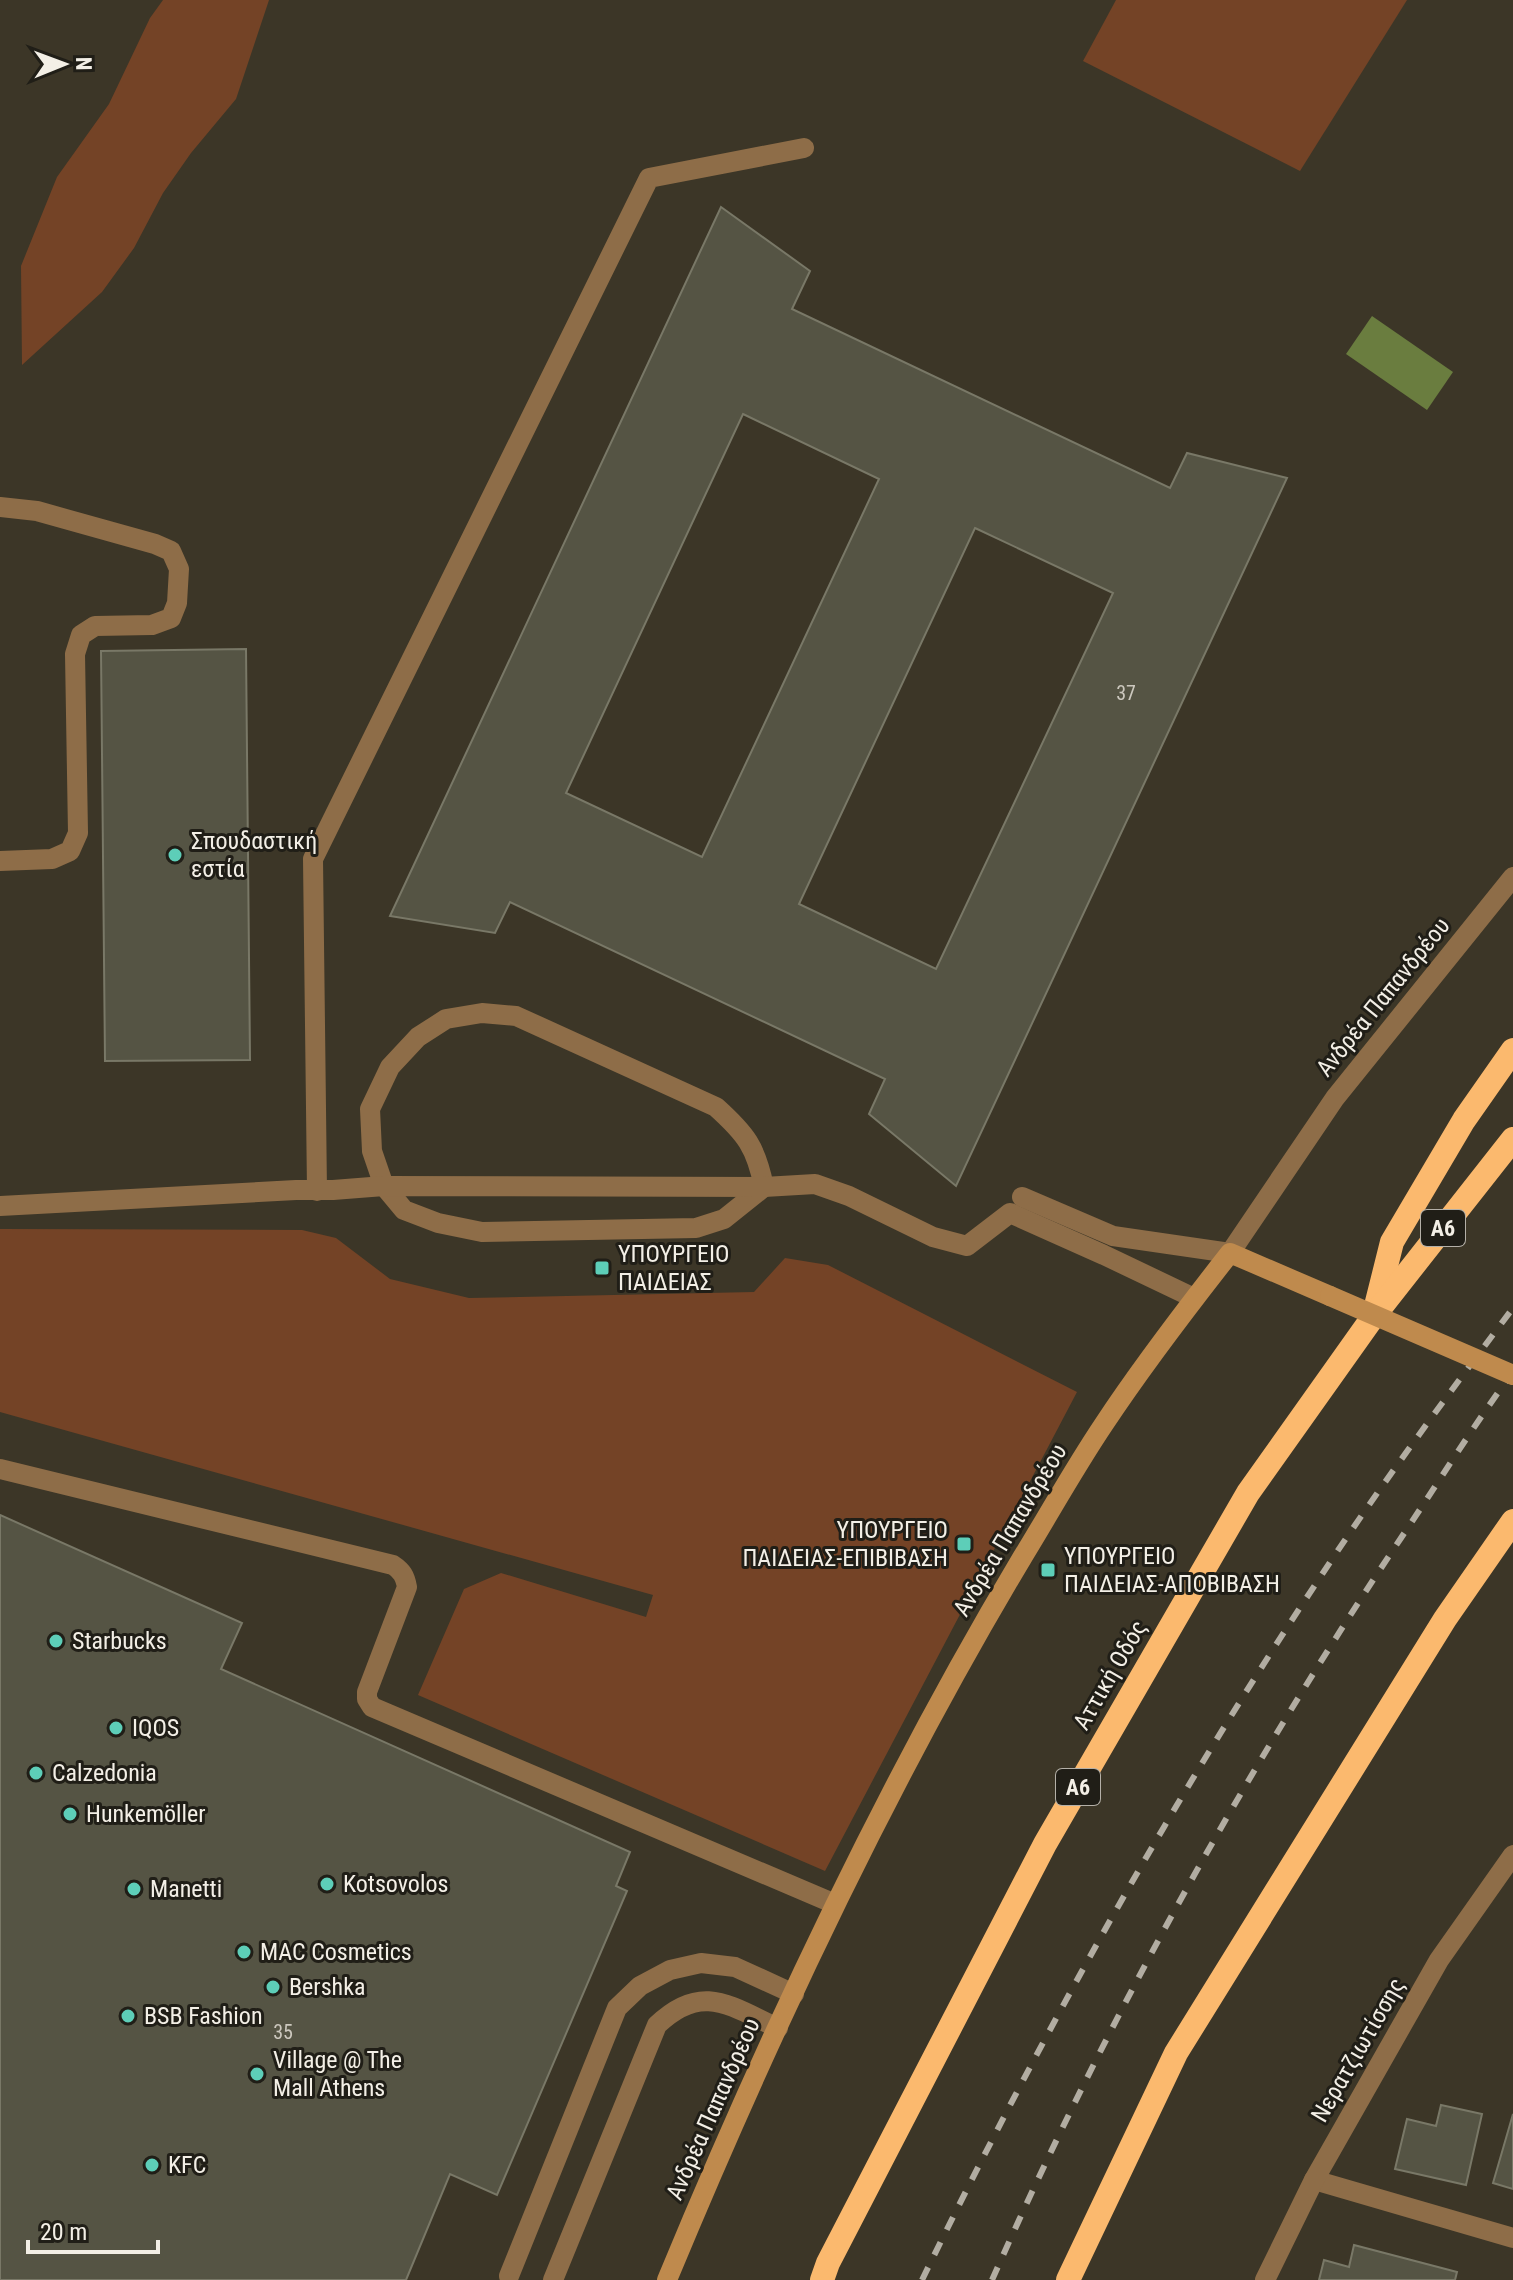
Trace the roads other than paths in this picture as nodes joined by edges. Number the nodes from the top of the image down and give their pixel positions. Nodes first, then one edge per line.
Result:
1 (804, 148) dead end
2 (0, 507) edge
3 (0, 861) edge
4 (1513, 877) edge
5 (1513, 1050) edge
6 (1513, 1139) edge
7 (384, 1186) junction
8 (764, 1187) junction
9 (317, 1191) junction
10 (1016, 1205) junction
11 (0, 1206) edge
12 (1230, 1253) junction
13 (1194, 1298) junction
14 (1373, 1317) junction
15 (1513, 1375) edge
16 (0, 1469) edge
17 (1513, 1521) edge
18 (1513, 1855) edge
19 (835, 1904) junction
20 (794, 1994) junction
21 (778, 2028) junction
22 (1314, 2180) junction
23 (1513, 2238) edge
24 (509, 2276) dead end
25 (553, 2280) edge
26 (667, 2280) edge
27 (822, 2280) edge
28 (1068, 2280) edge
29 (1265, 2280) edge

1 - 9 street
2 - 3 street
4 - 12 street, Ανδρέα Παπανδρέου
5 - 14 highway
6 - 14 highway, Αττική Οδός / Α6
7 - 8 street
7 - 8 street
7 - 8 street
7 - 9 street
8 - 10 street
9 - 11 street
10 - 12 street
10 - 13 street
12 - 13 street, Ανδρέα Παπανδρέου
12 - 15 street, bridge
13 - 19 street, Ανδρέα Παπανδρέου
14 - 27 highway, Αττική Οδός / Α6
16 - 19 street
17 - 28 highway
18 - 22 street, Νερατζιωτίσσης
19 - 20 street, Ανδρέα Παπανδρέου
20 - 21 street, Ανδρέα Παπανδρέου
20 - 24 street
21 - 25 street
21 - 26 street, Ανδρέα Παπανδρέου
22 - 23 street
22 - 29 street, Νερατζιωτίσσης

